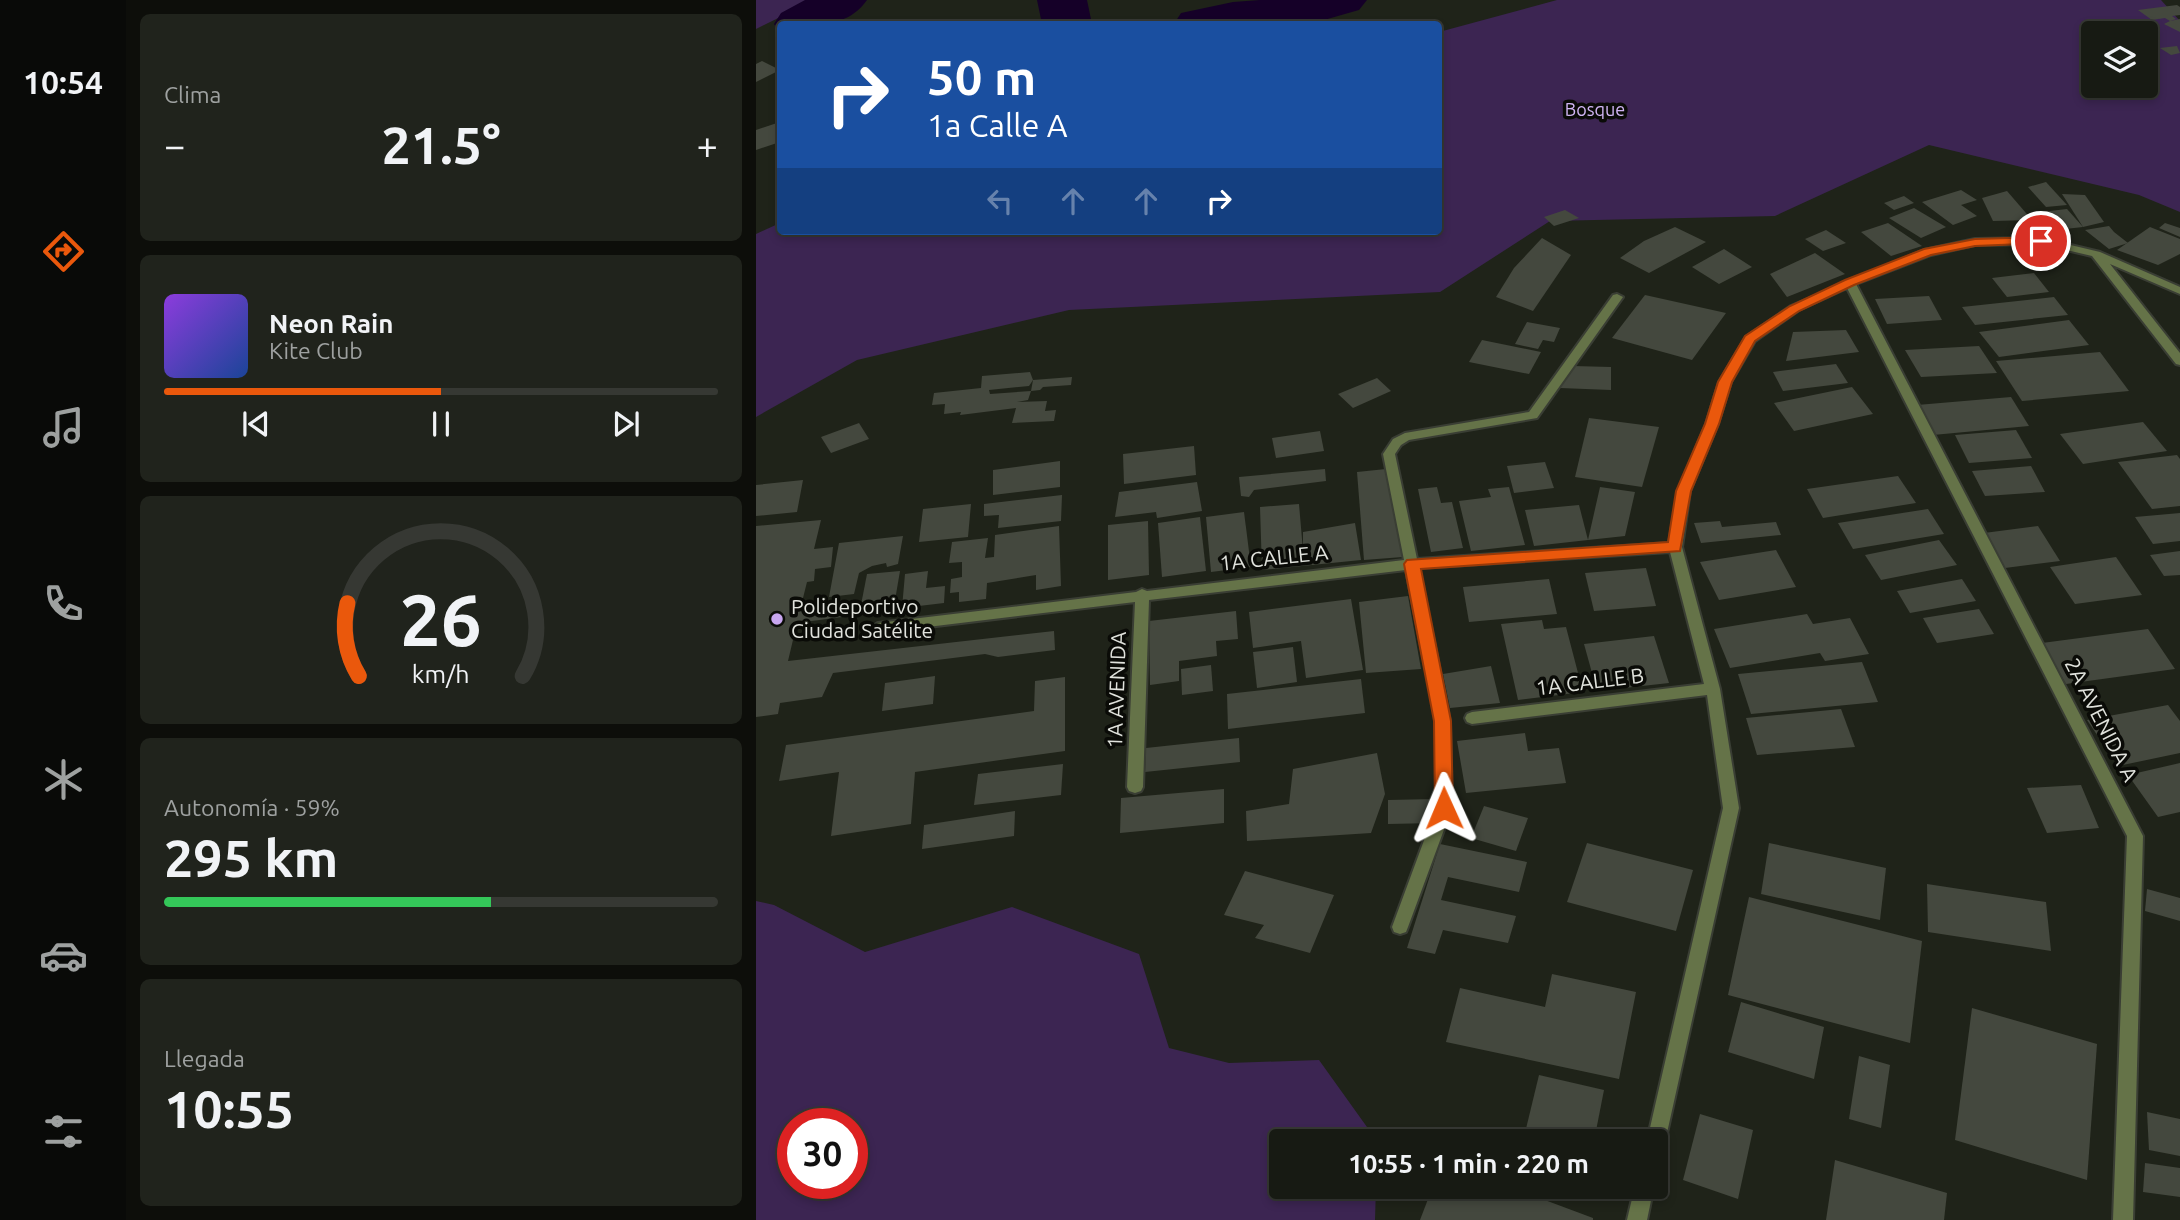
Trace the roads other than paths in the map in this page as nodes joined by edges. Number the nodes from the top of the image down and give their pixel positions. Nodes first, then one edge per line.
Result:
1 (2096, 254) junction
2 (1850, 283) junction
3 (2180, 291) edge
4 (1617, 297) dead end
5 (2180, 361) edge
6 (1675, 547) junction
7 (1412, 564) junction
8 (1142, 594) junction
9 (878, 628) dead end
10 (1713, 689) junction
11 (1472, 718) dead end
12 (1135, 787) dead end
13 (1400, 927) dead end
14 (1659, 1129) edge
15 (1642, 1199) edge
16 (1637, 1220) edge
17 (2123, 1220) edge

1 - 2 street
1 - 3 street
1 - 5 street
2 - 6 street
2 - 17 street, 2A AVENIDA A
4 - 7 street
6 - 7 street, 1A CALLE A
6 - 10 street
7 - 8 street, 1A CALLE A
7 - 13 street
8 - 9 street, 1A CALLE A
8 - 12 street, 1A AVENIDA
10 - 11 street, 1A CALLE B
10 - 14 street
15 - 16 street

